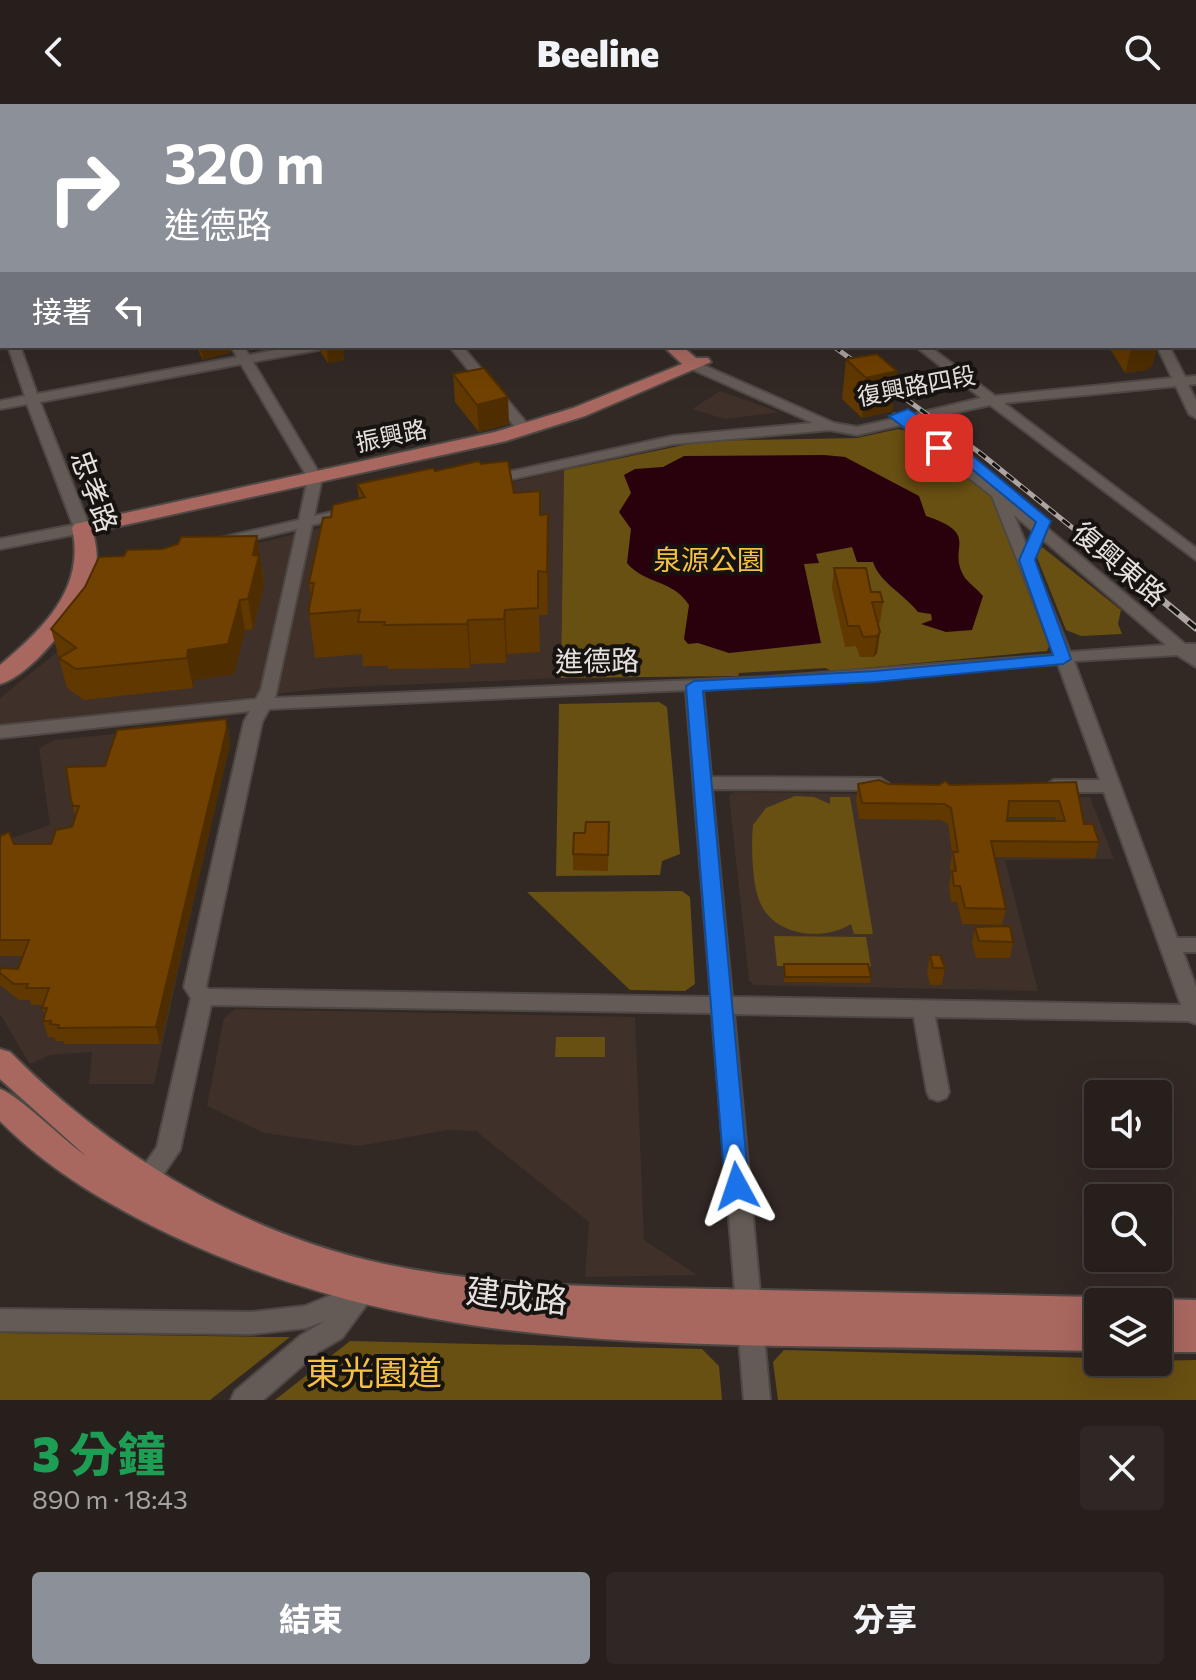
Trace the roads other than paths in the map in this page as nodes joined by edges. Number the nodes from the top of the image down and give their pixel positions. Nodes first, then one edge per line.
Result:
1 (15, 348) edge
2 (238, 348) edge
3 (308, 348) edge
4 (457, 348) edge
5 (675, 348) edge
6 (685, 348) edge
7 (924, 348) edge
8 (1164, 348) edge
9 (245, 360) junction
10 (697, 363) junction
11 (1196, 373) edge
12 (1177, 376) junction
13 (1196, 380) edge
14 (988, 398) junction
15 (32, 399) junction
16 (0, 405) edge
17 (1196, 414) edge
18 (906, 417) junction
19 (830, 426) junction
20 (525, 430) junction
21 (315, 478) junction
22 (477, 483) edge
23 (998, 494) junction
24 (370, 507) edge
25 (308, 521) junction
26 (1042, 525) junction
27 (82, 528) junction
28 (0, 544) edge
29 (209, 545) edge
30 (1196, 555) edge
31 (1027, 560) junction
32 (1191, 649) edge
33 (1063, 659) junction
34 (1196, 662) edge
35 (0, 677) edge
36 (694, 686) junction
37 (261, 704) junction
38 (0, 732) edge
39 (703, 783) junction
40 (907, 784) edge
41 (1032, 785) edge
42 (1111, 786) junction
43 (1170, 945) junction
44 (1196, 945) edge
45 (202, 997) junction
46 (722, 1005) junction
47 (923, 1008) junction
48 (1196, 1015) edge
49 (0, 1060) edge
50 (938, 1092) dead end
51 (0, 1101) edge
52 (147, 1179) junction
53 (367, 1284) junction
54 (1084, 1312) edge
55 (1172, 1314) edge
56 (1196, 1315) edge
57 (748, 1318) junction
58 (0, 1320) edge
59 (1084, 1334) edge
60 (1172, 1336) edge
61 (1196, 1336) edge
62 (244, 1400) edge
63 (757, 1400) edge

1 - 15 street, 忠孝路
2 - 9 street
3 - 9 street
4 - 20 street
5 - 10 main road, 復興路四段
6 - 10 main road, 復興路四段
7 - 14 street
8 - 12 street
9 - 15 street
9 - 21 street
10 - 18 street, 復興路四段
10 - 19 street, 復興路四段
10 - 20 main road, 振興路
11 - 12 street
12 - 13 street
12 - 14 street, 復興路四段
12 - 17 street
14 - 18 street, 復興路四段
14 - 30 street
15 - 16 street
15 - 27 street, 忠孝路
18 - 19 street, 復興路四段
18 - 23 street, 復興東路
18 - 26 street, 復興東路
19 - 22 street
20 - 21 main road, 振興路
21 - 25 street
21 - 27 main road, 振興路
23 - 26 street, 復興東路
23 - 31 street
24 - 25 street
25 - 29 street
25 - 37 street
26 - 31 street
26 - 32 street, 復興東路
27 - 28 street
27 - 35 main road, 忠孝路
31 - 33 street
32 - 33 street, 進德路
32 - 34 street, 復興東路
33 - 36 street, 進德路
33 - 42 street
36 - 37 street, 進德路
36 - 39 street
37 - 38 street, 進德路
37 - 45 street
39 - 40 street
39 - 46 street
41 - 42 street
42 - 43 street
43 - 44 street
43 - 48 street
45 - 46 street
45 - 52 street
46 - 47 street
46 - 57 street
47 - 48 street
47 - 50 street
49 - 52 main road, 建成路
51 - 53 main road, 建成路
52 - 53 main road, 建成路
53 - 57 main road, 建成路
53 - 58 street
53 - 62 street
54 - 57 main road, 建成路
55 - 56 main road
57 - 59 main road, 建成路
57 - 63 street
60 - 61 main road

